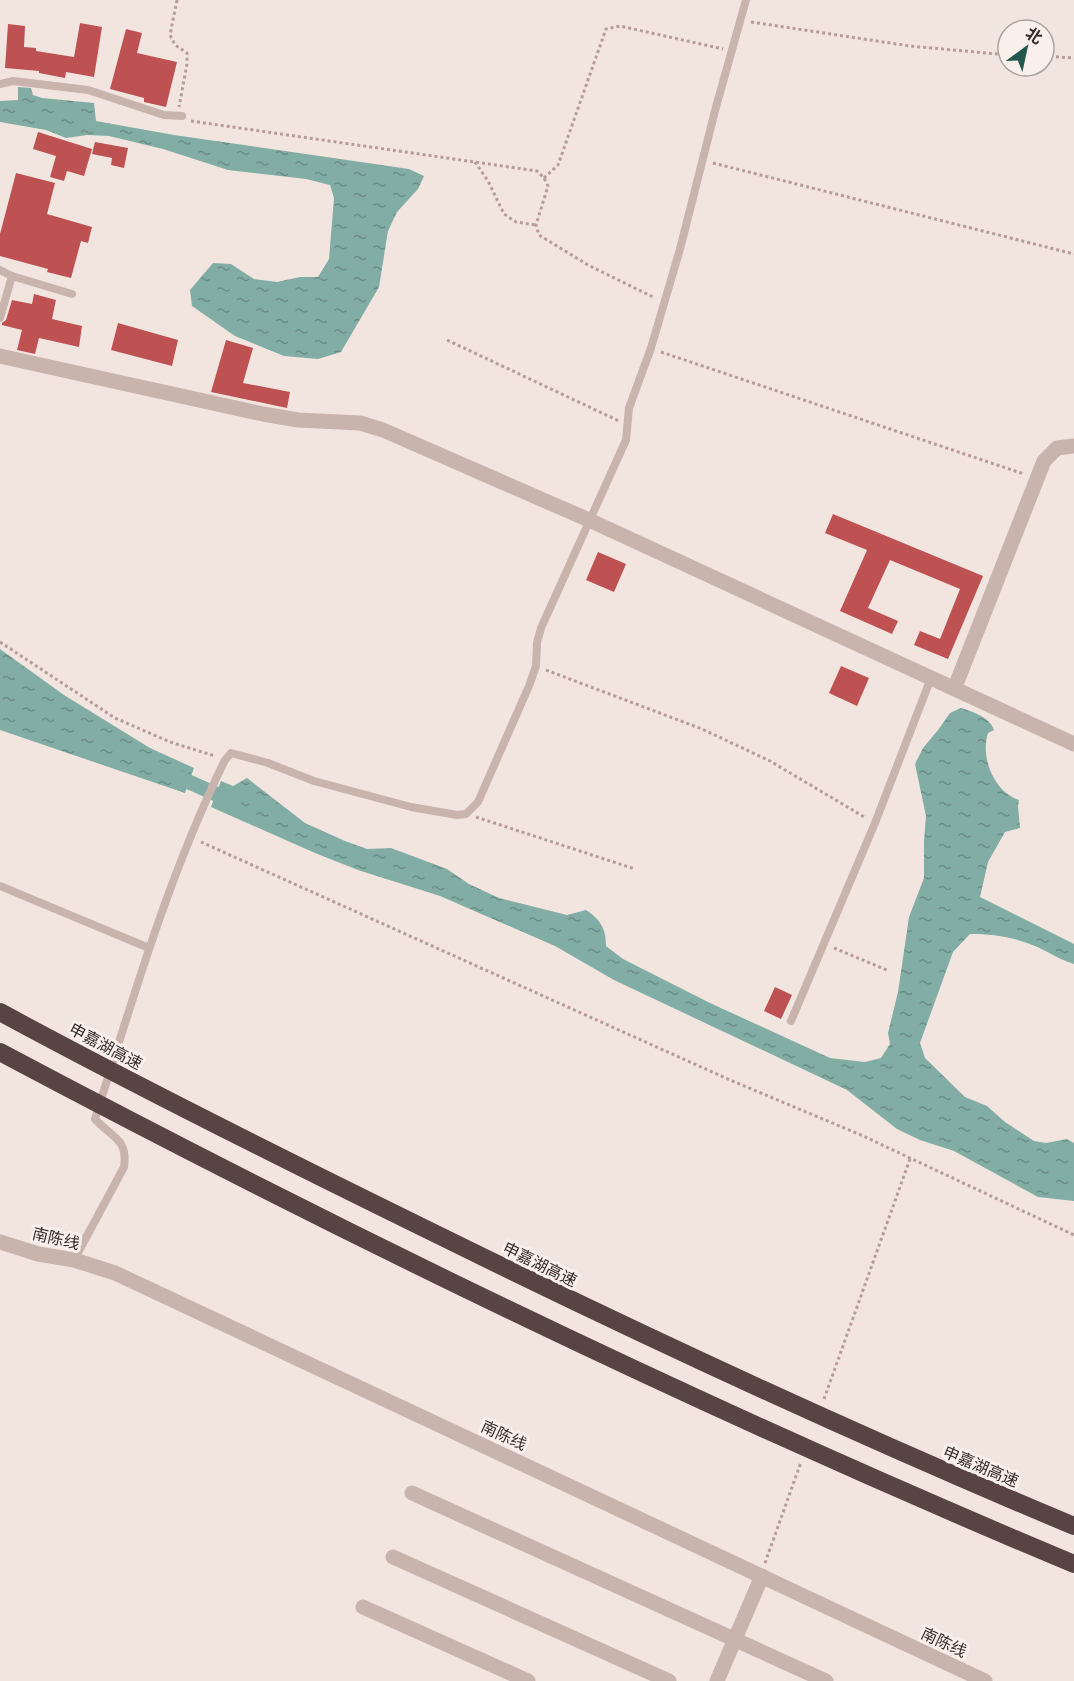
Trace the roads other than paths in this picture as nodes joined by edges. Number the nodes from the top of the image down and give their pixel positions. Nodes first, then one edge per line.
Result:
1 (746, 0) edge
2 (0, 84) edge
3 (182, 116) road end
4 (0, 270) edge
5 (12, 276) junction
6 (72, 294) dead end
7 (0, 318) edge
8 (0, 356) edge
9 (1074, 446) edge
10 (589, 520) junction
11 (931, 677) junction
12 (955, 687) junction
13 (1074, 744) edge
14 (0, 886) edge
15 (150, 948) junction
16 (0, 1012) edge
17 (792, 1021) dead end
18 (0, 1052) edge
19 (0, 1242) edge
20 (74, 1260) junction
21 (412, 1493) dead end
22 (1074, 1526) edge
23 (393, 1557) dead end
24 (1074, 1564) edge
25 (762, 1576) junction
26 (363, 1607) dead end
27 (735, 1640) junction
28 (528, 1681) edge
29 (669, 1681) edge
30 (717, 1681) edge
31 (826, 1681) edge
32 (985, 1681) edge

1 - 10 lane
2 - 3 lane
4 - 5 lane
5 - 6 lane
5 - 7 lane
8 - 10 street
9 - 12 street
10 - 11 street
10 - 15 lane
11 - 12 street
11 - 17 lane
12 - 13 street
14 - 15 lane
15 - 20 lane
16 - 22 highway, 申嘉湖高速, bridge
18 - 24 highway, bridge
19 - 20 street, 南陈线
20 - 25 street, 南陈线
21 - 27 street
23 - 29 street
25 - 27 street
25 - 32 street, 南陈线
26 - 28 street
27 - 30 street
27 - 31 street

